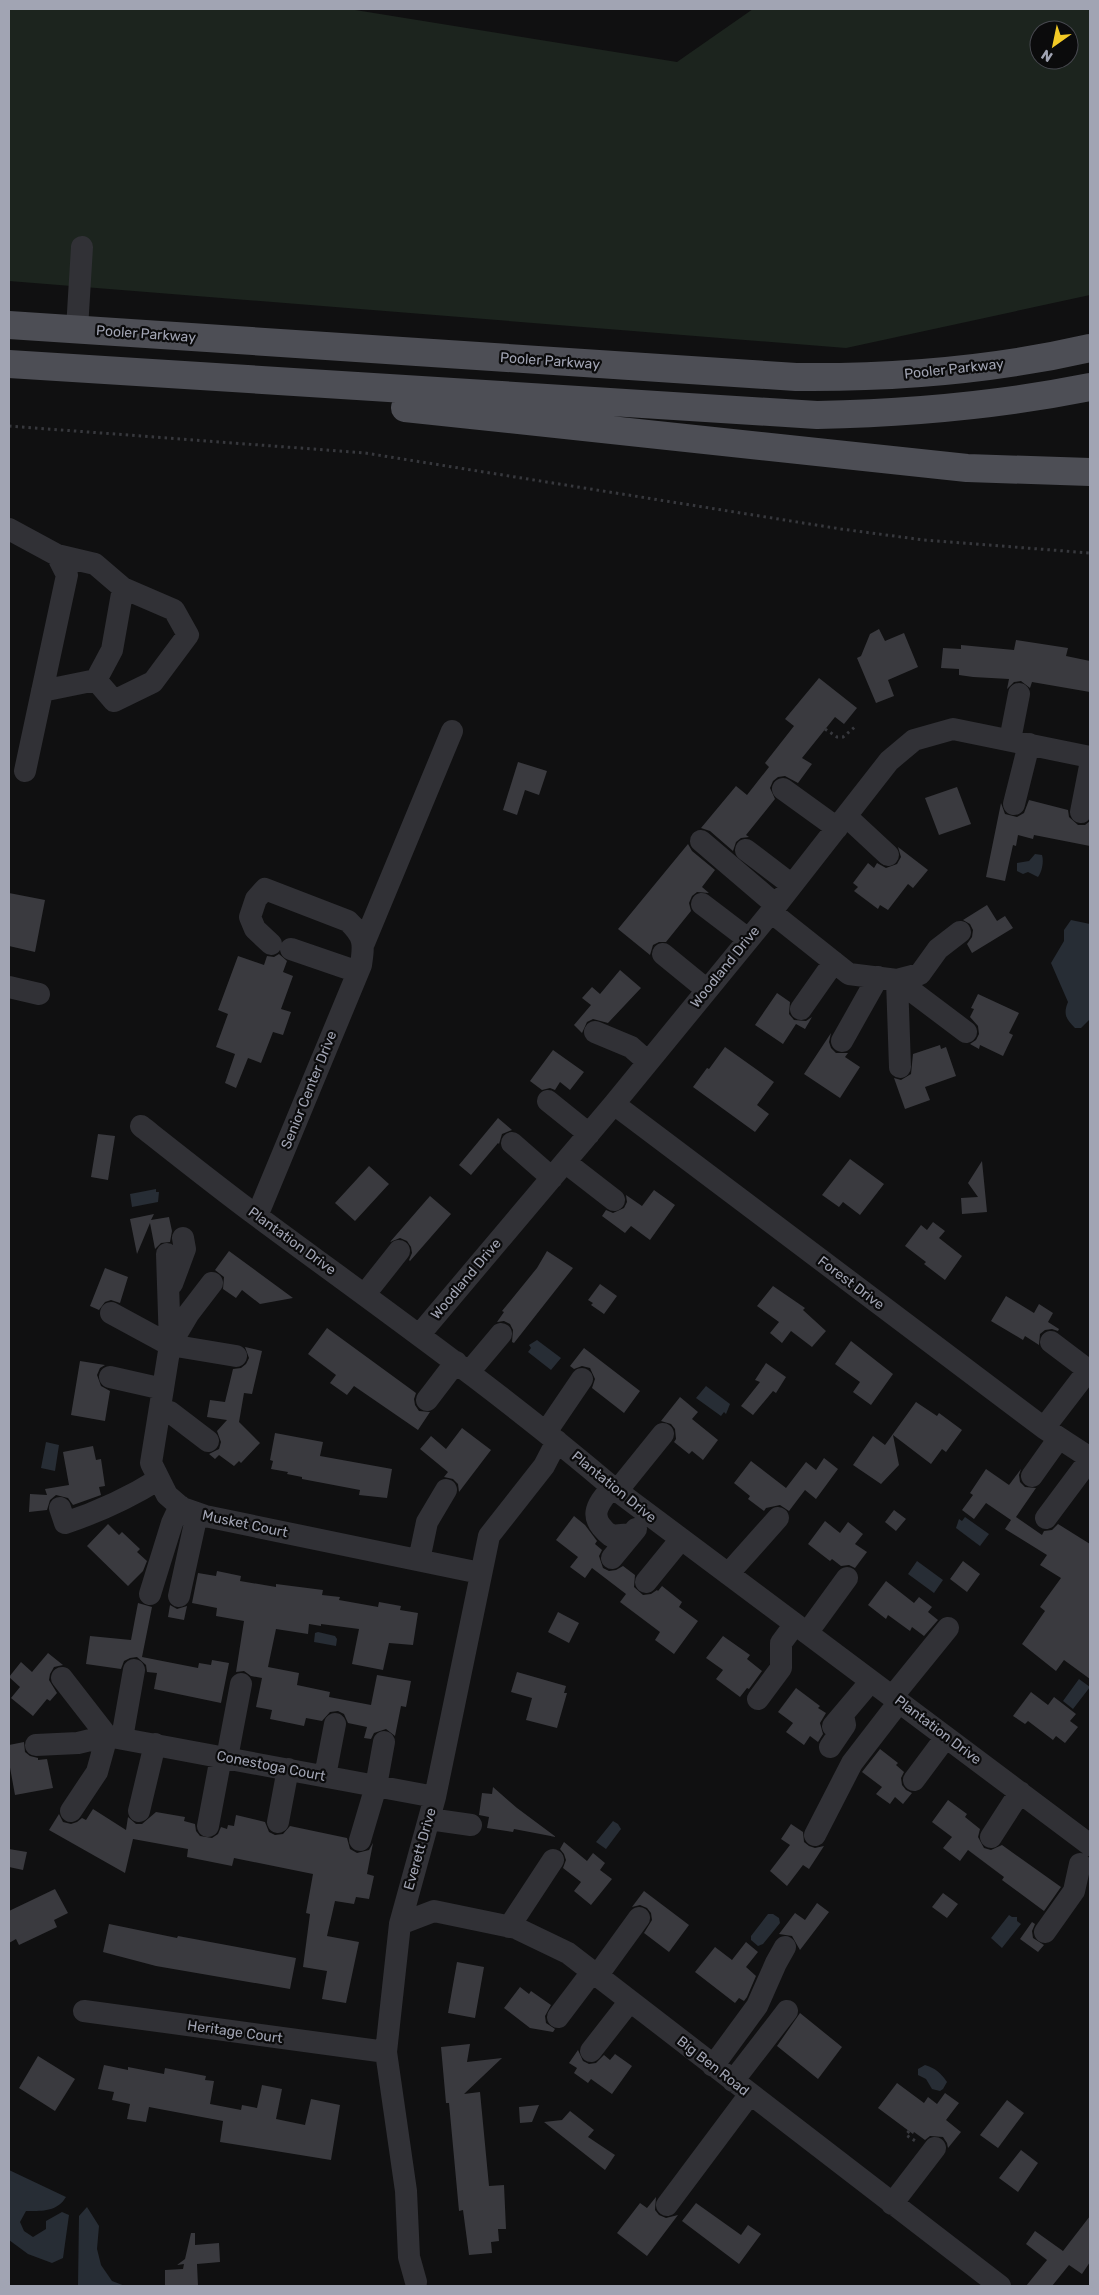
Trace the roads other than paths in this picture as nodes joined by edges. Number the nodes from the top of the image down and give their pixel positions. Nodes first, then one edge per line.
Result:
1 (82, 247) dead end
2 (9, 325) edge
3 (77, 329) junction
4 (1090, 348) edge
5 (11, 364) edge
6 (1090, 386) edge
7 (1090, 472) edge
8 (9, 529) edge
9 (57, 555) junction
10 (123, 588) junction
11 (96, 680) junction
12 (42, 691) junction
13 (1019, 694) dead end
14 (452, 731) dead end
15 (1020, 742) junction
16 (1090, 757) edge
17 (1090, 766) edge
18 (25, 771) dead end
19 (784, 789) dead end
20 (1014, 804) dead end
21 (1080, 812) dead end
22 (841, 822) junction
23 (701, 841) dead end
24 (746, 850) dead end
25 (888, 855) dead end
26 (792, 885) junction
27 (702, 904) dead end
28 (773, 908) junction
29 (960, 932) dead end
30 (748, 939) junction
31 (364, 943) junction
32 (663, 954) dead end
33 (834, 962) junction
34 (360, 969) junction
35 (887, 979) junction
36 (9, 987) edge
37 (707, 990) junction
38 (39, 994) dead end
39 (801, 1009) dead end
40 (595, 1032) dead end
41 (966, 1032) dead end
42 (842, 1041) dead end
43 (648, 1062) junction
44 (900, 1067) dead end
45 (548, 1101) dead end
46 (614, 1104) junction
47 (141, 1126) dead end
48 (589, 1134) junction
49 (512, 1143) dead end
50 (559, 1170) junction
51 (614, 1200) dead end
52 (257, 1216) junction
53 (183, 1238) dead end
54 (399, 1251) dead end
55 (167, 1254) dead end
56 (212, 1283) dead end
57 (169, 1292) junction
58 (365, 1294) junction
59 (111, 1313) dead end
60 (420, 1334) junction
61 (501, 1334) dead end
62 (1051, 1342) dead end
63 (170, 1345) junction
64 (236, 1356) dead end
65 (463, 1367) junction
66 (1089, 1369) edge
67 (110, 1377) dead end
68 (582, 1379) dead end
69 (161, 1399) junction
70 (427, 1400) dead end
71 (1052, 1433) junction
72 (663, 1434) dead end
73 (552, 1436) junction
74 (208, 1441) dead end
75 (1090, 1459) edge
76 (1032, 1476) dead end
77 (159, 1479) junction
78 (615, 1489) junction
79 (446, 1490) dead end
80 (60, 1508) dead end
81 (188, 1510) junction
82 (648, 1514) junction
83 (778, 1518) dead end
84 (1046, 1518) dead end
85 (632, 1534) junction
86 (681, 1539) junction
87 (612, 1558) dead end
88 (419, 1560) junction
89 (480, 1573) junction
90 (728, 1574) junction
91 (847, 1578) dead end
92 (646, 1582) dead end
93 (150, 1594) dead end
94 (179, 1596) dead end
95 (801, 1628) junction
96 (948, 1628) dead end
97 (781, 1643) junction
98 (764, 1665) dead end
99 (134, 1670) dead end
100 (62, 1678) dead end
101 (871, 1681) junction
102 (241, 1684) dead end
103 (758, 1699) dead end
104 (896, 1699) junction
105 (335, 1724) dead end
106 (835, 1729) dead end
107 (115, 1737) junction
108 (946, 1737) junction
109 (384, 1742) dead end
110 (155, 1744) junction
111 (36, 1746) dead end
112 (224, 1757) junction
113 (288, 1769) junction
114 (325, 1776) junction
115 (914, 1780) dead end
116 (376, 1786) junction
117 (1020, 1792) junction
118 (435, 1797) junction
119 (71, 1811) dead end
120 (138, 1811) dead end
121 (429, 1818) junction
122 (278, 1822) dead end
123 (471, 1825) dead end
124 (208, 1826) dead end
125 (815, 1835) dead end
126 (991, 1837) dead end
127 (360, 1840) dead end
128 (1087, 1854) edge
129 (553, 1860) dead end
130 (1061, 1888) dead end
131 (639, 1918) dead end
132 (400, 1924) junction
133 (510, 1927) junction
134 (1045, 1932) dead end
135 (785, 1947) dead end
136 (594, 1974) junction
137 (630, 2001) junction
138 (84, 2011) dead end
139 (787, 2011) dead end
140 (558, 2017) dead end
141 (591, 2051) dead end
142 (386, 2052) junction
143 (713, 2066) junction
144 (742, 2088) junction
145 (935, 2148) dead end
146 (892, 2204) junction
147 (666, 2206) dead end
148 (416, 2282) dead end
149 (1000, 2286) edge

1 - 3 street
2 - 3 main road, Pooler Parkway
3 - 4 main road, Pooler Parkway
5 - 6 main road
5 - 7 main road
8 - 9 street
9 - 10 street
9 - 12 street
10 - 11 street
10 - 11 street
11 - 12 street
12 - 18 street
13 - 15 street
14 - 31 street, Senior Center Drive
15 - 16 street, Woodland Drive
15 - 20 street
15 - 22 street, Woodland Drive
17 - 21 street
19 - 22 street
22 - 25 street
22 - 26 street, Woodland Drive
23 - 28 street
24 - 26 street
26 - 28 street, Woodland Drive
27 - 30 street
28 - 30 street, Woodland Drive
28 - 33 street
29 - 35 street
30 - 37 street, Woodland Drive
31 - 34 street, Senior Center Drive
31 - 34 street
32 - 37 street
33 - 35 street
33 - 39 street
34 - 52 street, Senior Center Drive
35 - 41 street
35 - 42 street
35 - 44 street
36 - 38 street
37 - 43 street, Woodland Drive
40 - 43 street
43 - 46 street, Woodland Drive
45 - 48 street
46 - 48 street, Woodland Drive
46 - 71 street, Forest Drive
47 - 52 street, Plantation Drive
48 - 50 street, Woodland Drive
49 - 50 street
50 - 51 street
50 - 60 street, Woodland Drive
52 - 58 street, Plantation Drive
53 - 57 street
54 - 58 street
55 - 57 street
56 - 63 street
57 - 63 street
58 - 60 street, Plantation Drive
59 - 63 street
60 - 65 street, Plantation Drive
61 - 65 street
62 - 66 street
63 - 64 street
63 - 69 street
65 - 70 street
65 - 73 street, Plantation Drive
66 - 71 street
67 - 69 street
68 - 73 street, Everett Drive
69 - 74 street
69 - 77 street
71 - 75 street, Forest Drive
71 - 76 street
72 - 78 street
73 - 78 street, Plantation Drive
73 - 89 street, Everett Drive
75 - 84 street
77 - 80 street
77 - 81 street
78 - 82 street, Plantation Drive
78 - 85 street
79 - 88 street
81 - 88 street, Musket Court
81 - 93 street
81 - 94 street
82 - 85 street
82 - 86 street, Plantation Drive
83 - 90 street
85 - 87 street
86 - 90 street, Plantation Drive
86 - 92 street
88 - 89 street, Musket Court
89 - 118 street, Everett Drive
90 - 95 street, Plantation Drive
91 - 95 street
95 - 97 street
95 - 101 street, Plantation Drive
96 - 104 street
97 - 98 street
97 - 103 street
99 - 107 street
100 - 107 street
101 - 104 street, Plantation Drive
101 - 106 street
102 - 112 street
104 - 108 street, Plantation Drive
104 - 125 street
105 - 114 street
107 - 110 street, Conestoga Court
107 - 111 street
107 - 119 street
108 - 115 street
108 - 117 street, Plantation Drive
109 - 116 street
110 - 112 street, Conestoga Court
110 - 120 street
112 - 113 street, Conestoga Court
112 - 124 street
113 - 114 street, Conestoga Court
113 - 122 street
114 - 116 street, Conestoga Court
116 - 118 street, Conestoga Court
116 - 127 street
117 - 126 street
117 - 128 street, Plantation Drive
118 - 121 street, Everett Drive
121 - 123 street
121 - 132 street, Everett Drive
128 - 130 street
128 - 134 street
129 - 133 street
131 - 136 street
132 - 133 street, Big Ben Road
132 - 142 street, Everett Drive
133 - 136 street, Big Ben Road
135 - 143 street
136 - 137 street, Big Ben Road
136 - 140 street
137 - 141 street
137 - 143 street, Big Ben Road
138 - 142 street, Heritage Court
139 - 144 street
142 - 148 street, Everett Drive
143 - 144 street, Big Ben Road
144 - 146 street, Big Ben Road
144 - 147 street
145 - 146 street
146 - 149 street, Big Ben Road

